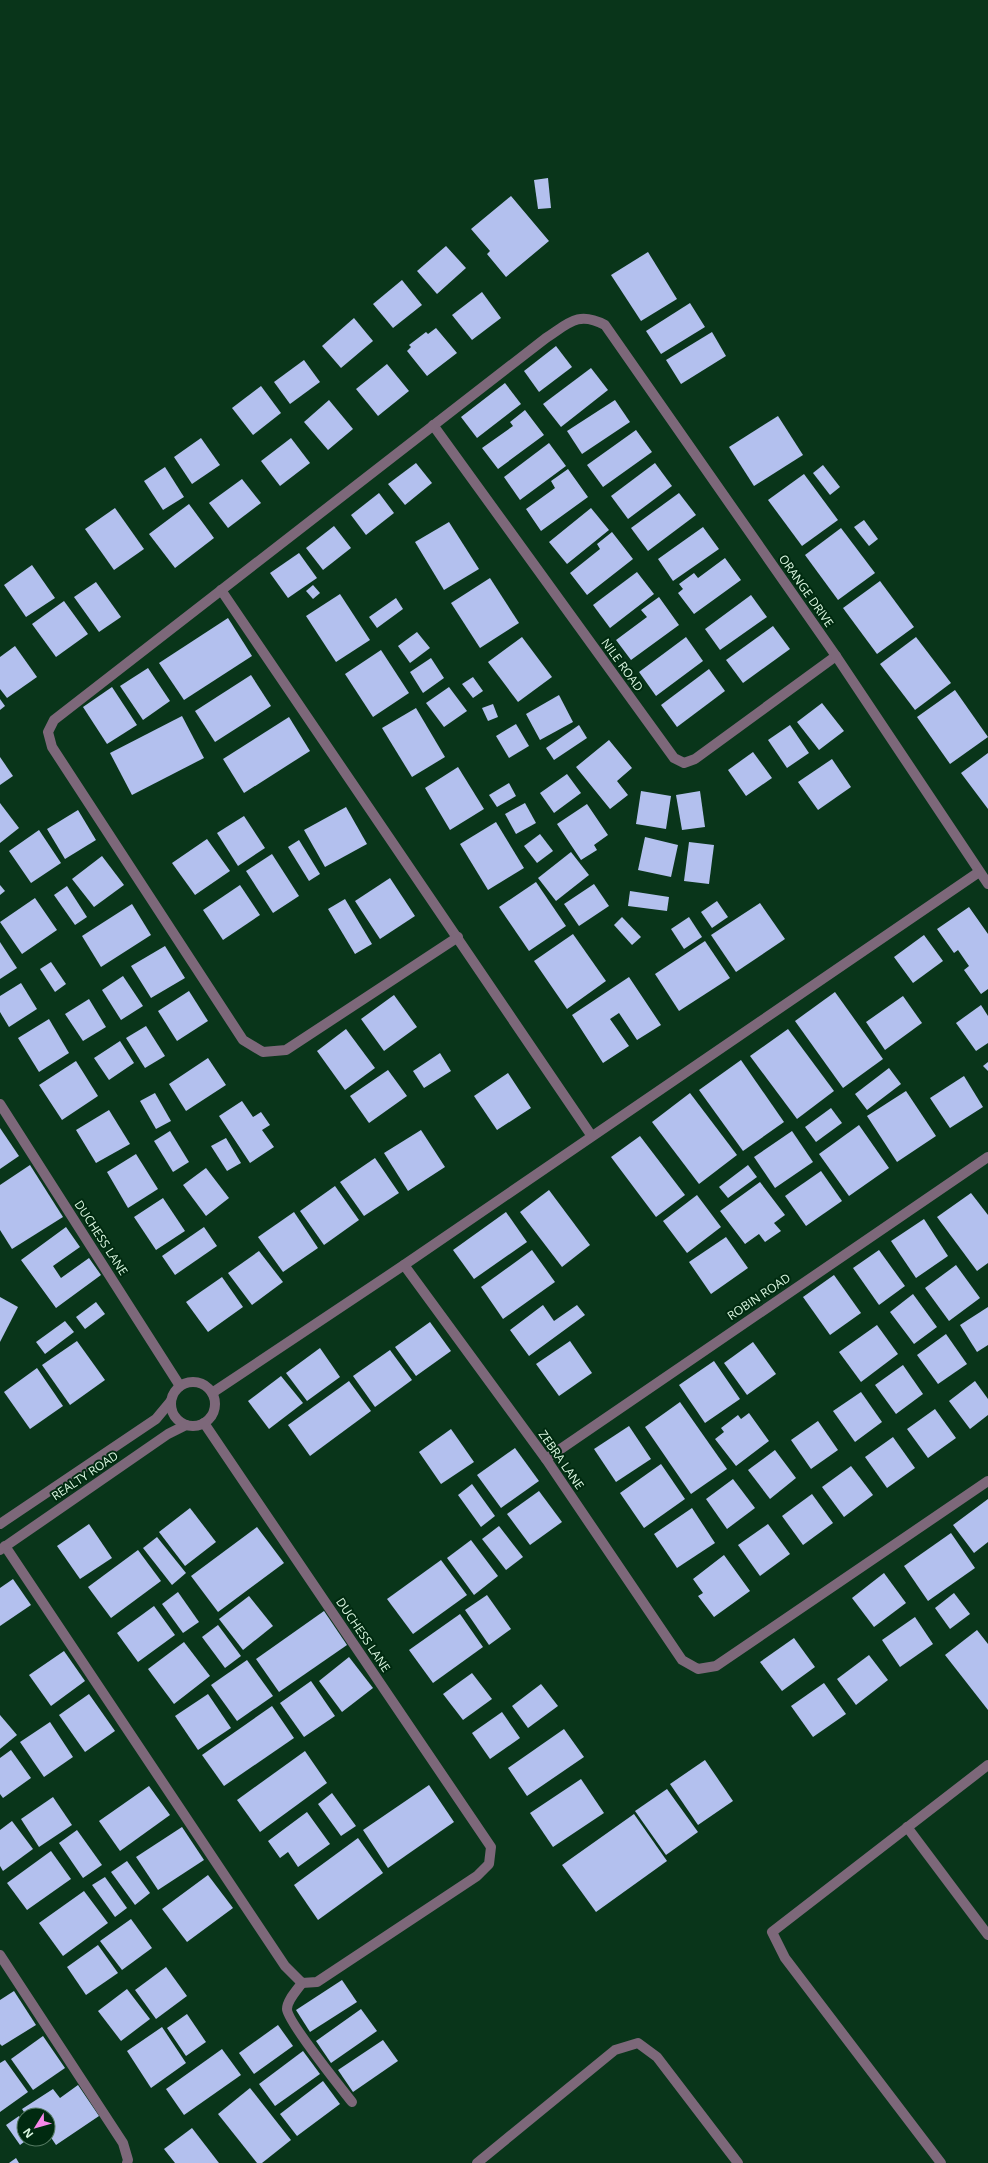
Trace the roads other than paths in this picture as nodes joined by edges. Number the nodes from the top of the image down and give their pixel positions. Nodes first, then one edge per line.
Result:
1 (433, 425) junction
2 (221, 590) junction
3 (836, 656) junction
4 (979, 872) junction
5 (988, 884) edge
6 (458, 937) junction
7 (0, 1104) edge
8 (591, 1135) junction
9 (988, 1157) edge
10 (404, 1265) junction
11 (180, 1386) junction
12 (212, 1393) junction
13 (171, 1401) junction
14 (204, 1423) junction
15 (186, 1425) junction
16 (546, 1459) junction
17 (988, 1481) edge
18 (0, 1524) edge
19 (3, 1548) edge
20 (988, 1765) edge
21 (907, 1827) junction
22 (988, 1935) edge
23 (0, 1955) edge
24 (302, 1982) junction
25 (352, 2102) dead end
26 (127, 2163) edge
27 (477, 2163) edge
28 (738, 2163) edge
29 (941, 2163) edge

1 - 2 street
1 - 3 street, NILE ROAD
1 - 3 street, ORANGE DRIVE
2 - 6 street
2 - 6 street
3 - 4 street, ORANGE DRIVE
4 - 5 street, ORANGE DRIVE
4 - 8 street
6 - 8 street
7 - 11 street, DUCHESS LANE
8 - 10 street
9 - 16 street, ROBIN ROAD
10 - 12 street
10 - 16 street, ZEBRA LANE
11 - 12 street
11 - 13 street
12 - 14 street
13 - 15 street
13 - 18 street, REALTY ROAD
14 - 15 street
14 - 24 street, DUCHESS LANE
15 - 19 street, REALTY ROAD
16 - 17 street, ZEBRA LANE
19 - 24 street
20 - 21 street
21 - 22 street
21 - 29 street
23 - 26 street
24 - 25 street
27 - 28 street

